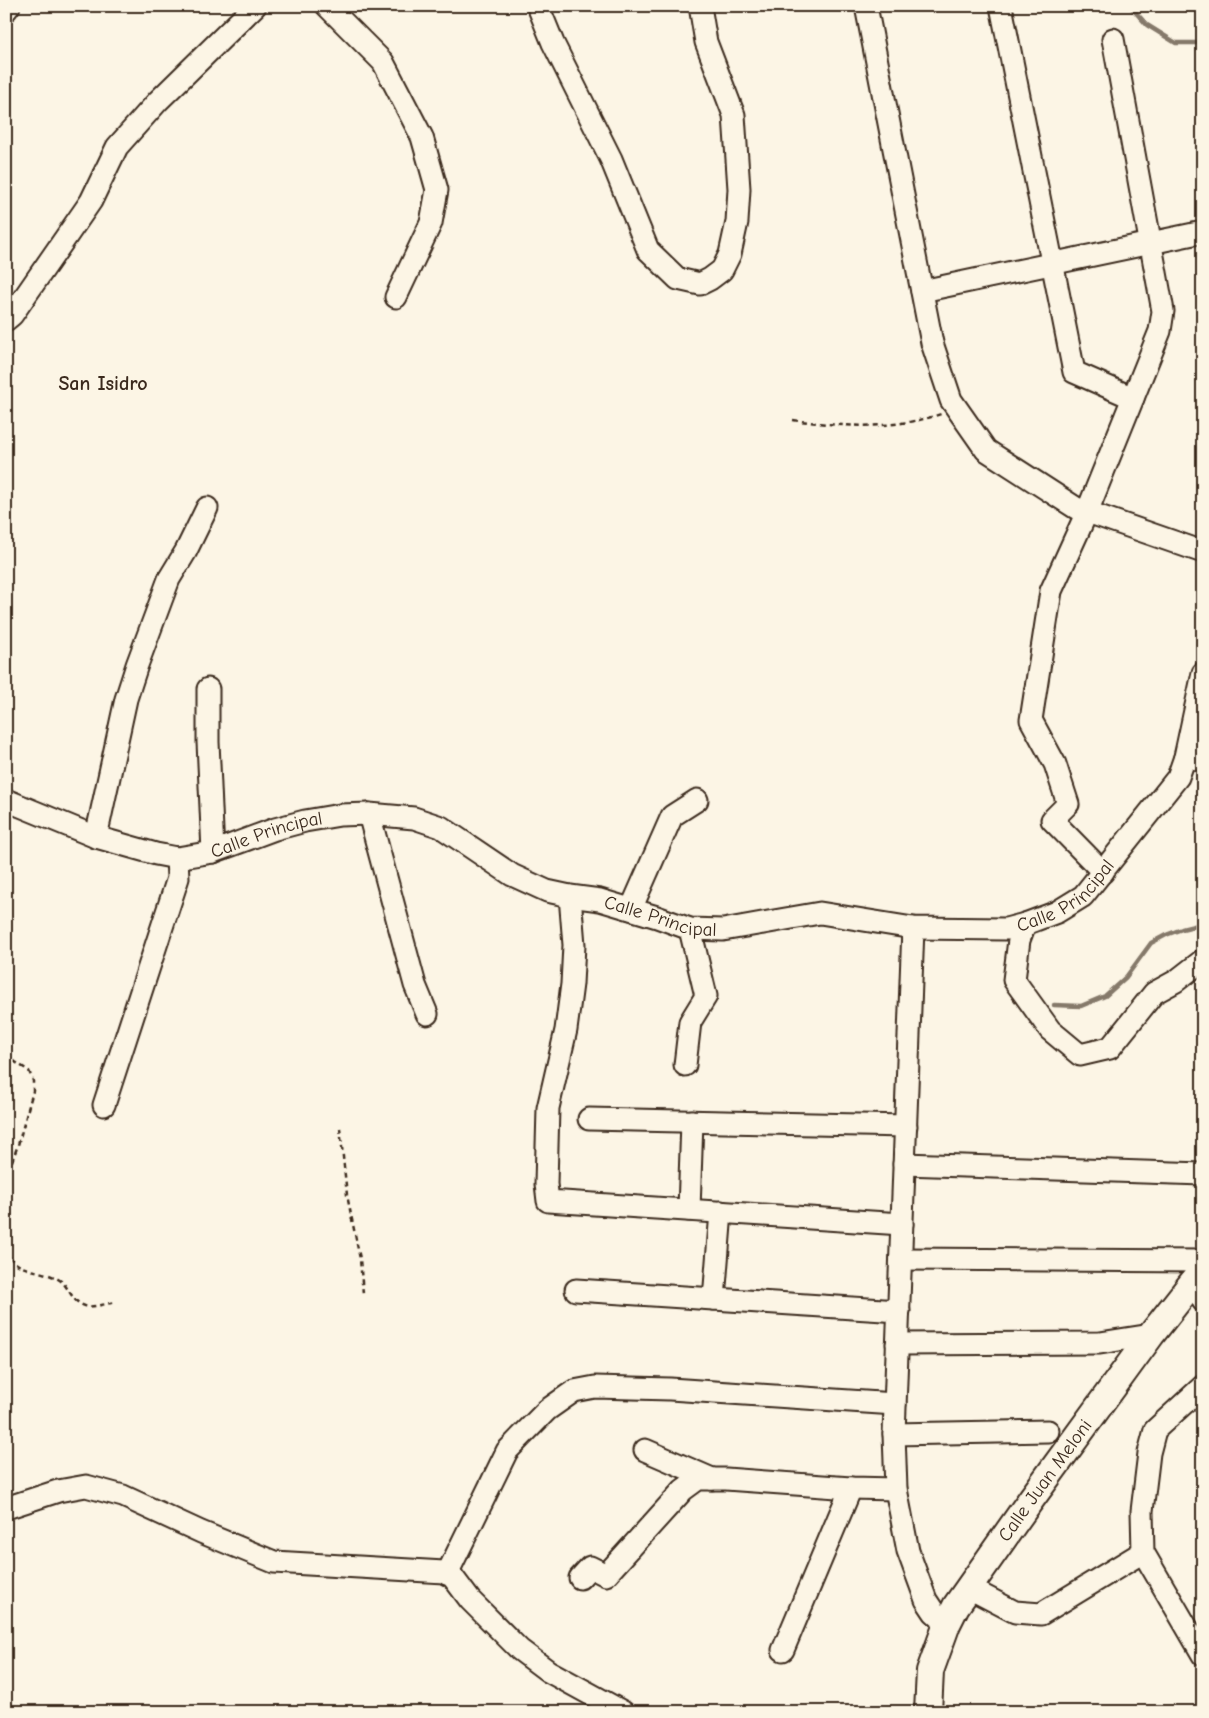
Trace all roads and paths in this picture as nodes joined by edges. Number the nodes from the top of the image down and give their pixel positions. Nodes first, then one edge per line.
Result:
1 (9, 6) edge
2 (255, 6) edge
3 (327, 6) edge
4 (538, 6) edge
5 (700, 6) edge
6 (866, 6) edge
7 (1001, 6) edge
8 (6, 10) edge
9 (1113, 39) dead end
10 (1203, 232) edge
11 (1149, 242) junction
12 (1052, 263) junction
13 (922, 291) junction
14 (396, 297) dead end
15 (6, 320) edge
16 (1133, 398) junction
17 (956, 408) junction
18 (793, 420) dead end
19 (207, 508) dead end
20 (1087, 512) junction
21 (1203, 552) edge
22 (1203, 673) edge
23 (208, 689) dead end
24 (1194, 758) edge
25 (6, 800) edge
26 (697, 800) dead end
27 (369, 814) junction
28 (96, 837) junction
29 (213, 852) junction
30 (177, 858) junction
31 (1104, 872) junction
32 (570, 896) junction
33 (631, 909) junction
34 (1025, 924) junction
35 (913, 928) junction
36 (690, 929) junction
37 (1203, 960) edge
38 (427, 1014) dead end
39 (6, 1056) edge
40 (685, 1065) dead end
41 (104, 1105) dead end
42 (589, 1119) dead end
43 (692, 1121) junction
44 (906, 1126) junction
45 (340, 1128) dead end
46 (904, 1164) junction
47 (6, 1171) edge
48 (1203, 1174) edge
49 (689, 1210) junction
50 (720, 1212) junction
51 (902, 1224) junction
52 (6, 1229) edge
53 (6, 1248) edge
54 (900, 1259) junction
55 (1201, 1268) edge
56 (576, 1290) dead end
57 (363, 1294) dead end
58 (714, 1299) junction
59 (1203, 1301) edge
60 (116, 1302) dead end
61 (899, 1311) junction
62 (1151, 1334) junction
63 (897, 1344) junction
64 (1203, 1386) edge
65 (895, 1404) junction
66 (1048, 1431) dead end
67 (894, 1434) junction
68 (646, 1450) dead end
69 (712, 1479) junction
70 (851, 1488) junction
71 (896, 1489) junction
72 (6, 1508) edge
73 (1143, 1552) junction
74 (447, 1574) junction
75 (580, 1578) dead end
76 (969, 1588) junction
77 (948, 1624) junction
78 (783, 1650) dead end
79 (1203, 1655) edge
80 (623, 1712) edge
81 (928, 1712) edge

1 - 8 street
2 - 15 street
3 - 14 street
4 - 5 street
6 - 13 street
7 - 12 street
9 - 11 street
10 - 11 street
11 - 12 street
11 - 16 street
12 - 13 street
12 - 16 street
13 - 17 street
16 - 20 street
17 - 18 path
17 - 20 street
19 - 28 street
20 - 21 street
20 - 31 street
22 - 24 street, Calle Principal
23 - 29 street
24 - 31 street, Calle Principal
25 - 28 street, Calle Principal
26 - 33 street
27 - 29 street, Calle Principal
27 - 32 street, Calle Principal
27 - 38 street
28 - 30 street, Calle Principal
29 - 30 street, Calle Principal
30 - 41 street
31 - 34 street, Calle Principal
32 - 33 street, Calle Principal
32 - 49 street
33 - 36 street, Calle Principal
34 - 35 street, Calle Principal
34 - 37 street
35 - 36 street, Calle Principal
35 - 44 street
36 - 40 street
39 - 47 path
42 - 43 street
43 - 44 street
43 - 49 street
44 - 46 street
45 - 57 path
46 - 48 street
46 - 51 street
49 - 50 street
50 - 51 street
50 - 58 street
51 - 54 street
52 - 53 path
53 - 60 path
54 - 55 street
54 - 61 street
55 - 59 street
55 - 62 main road, Calle Juan Meloni
56 - 58 street
58 - 61 street
61 - 63 street
62 - 63 street
62 - 76 main road, Calle Juan Meloni
63 - 65 street
64 - 73 street
65 - 67 street
65 - 74 street
66 - 67 street
67 - 71 street
68 - 69 street
69 - 70 street
69 - 75 street
70 - 71 street
70 - 78 street
71 - 77 street
72 - 74 street
73 - 76 street
73 - 79 street
74 - 80 street
76 - 77 main road, Calle Juan Meloni
77 - 81 main road, Calle Juan Meloni

